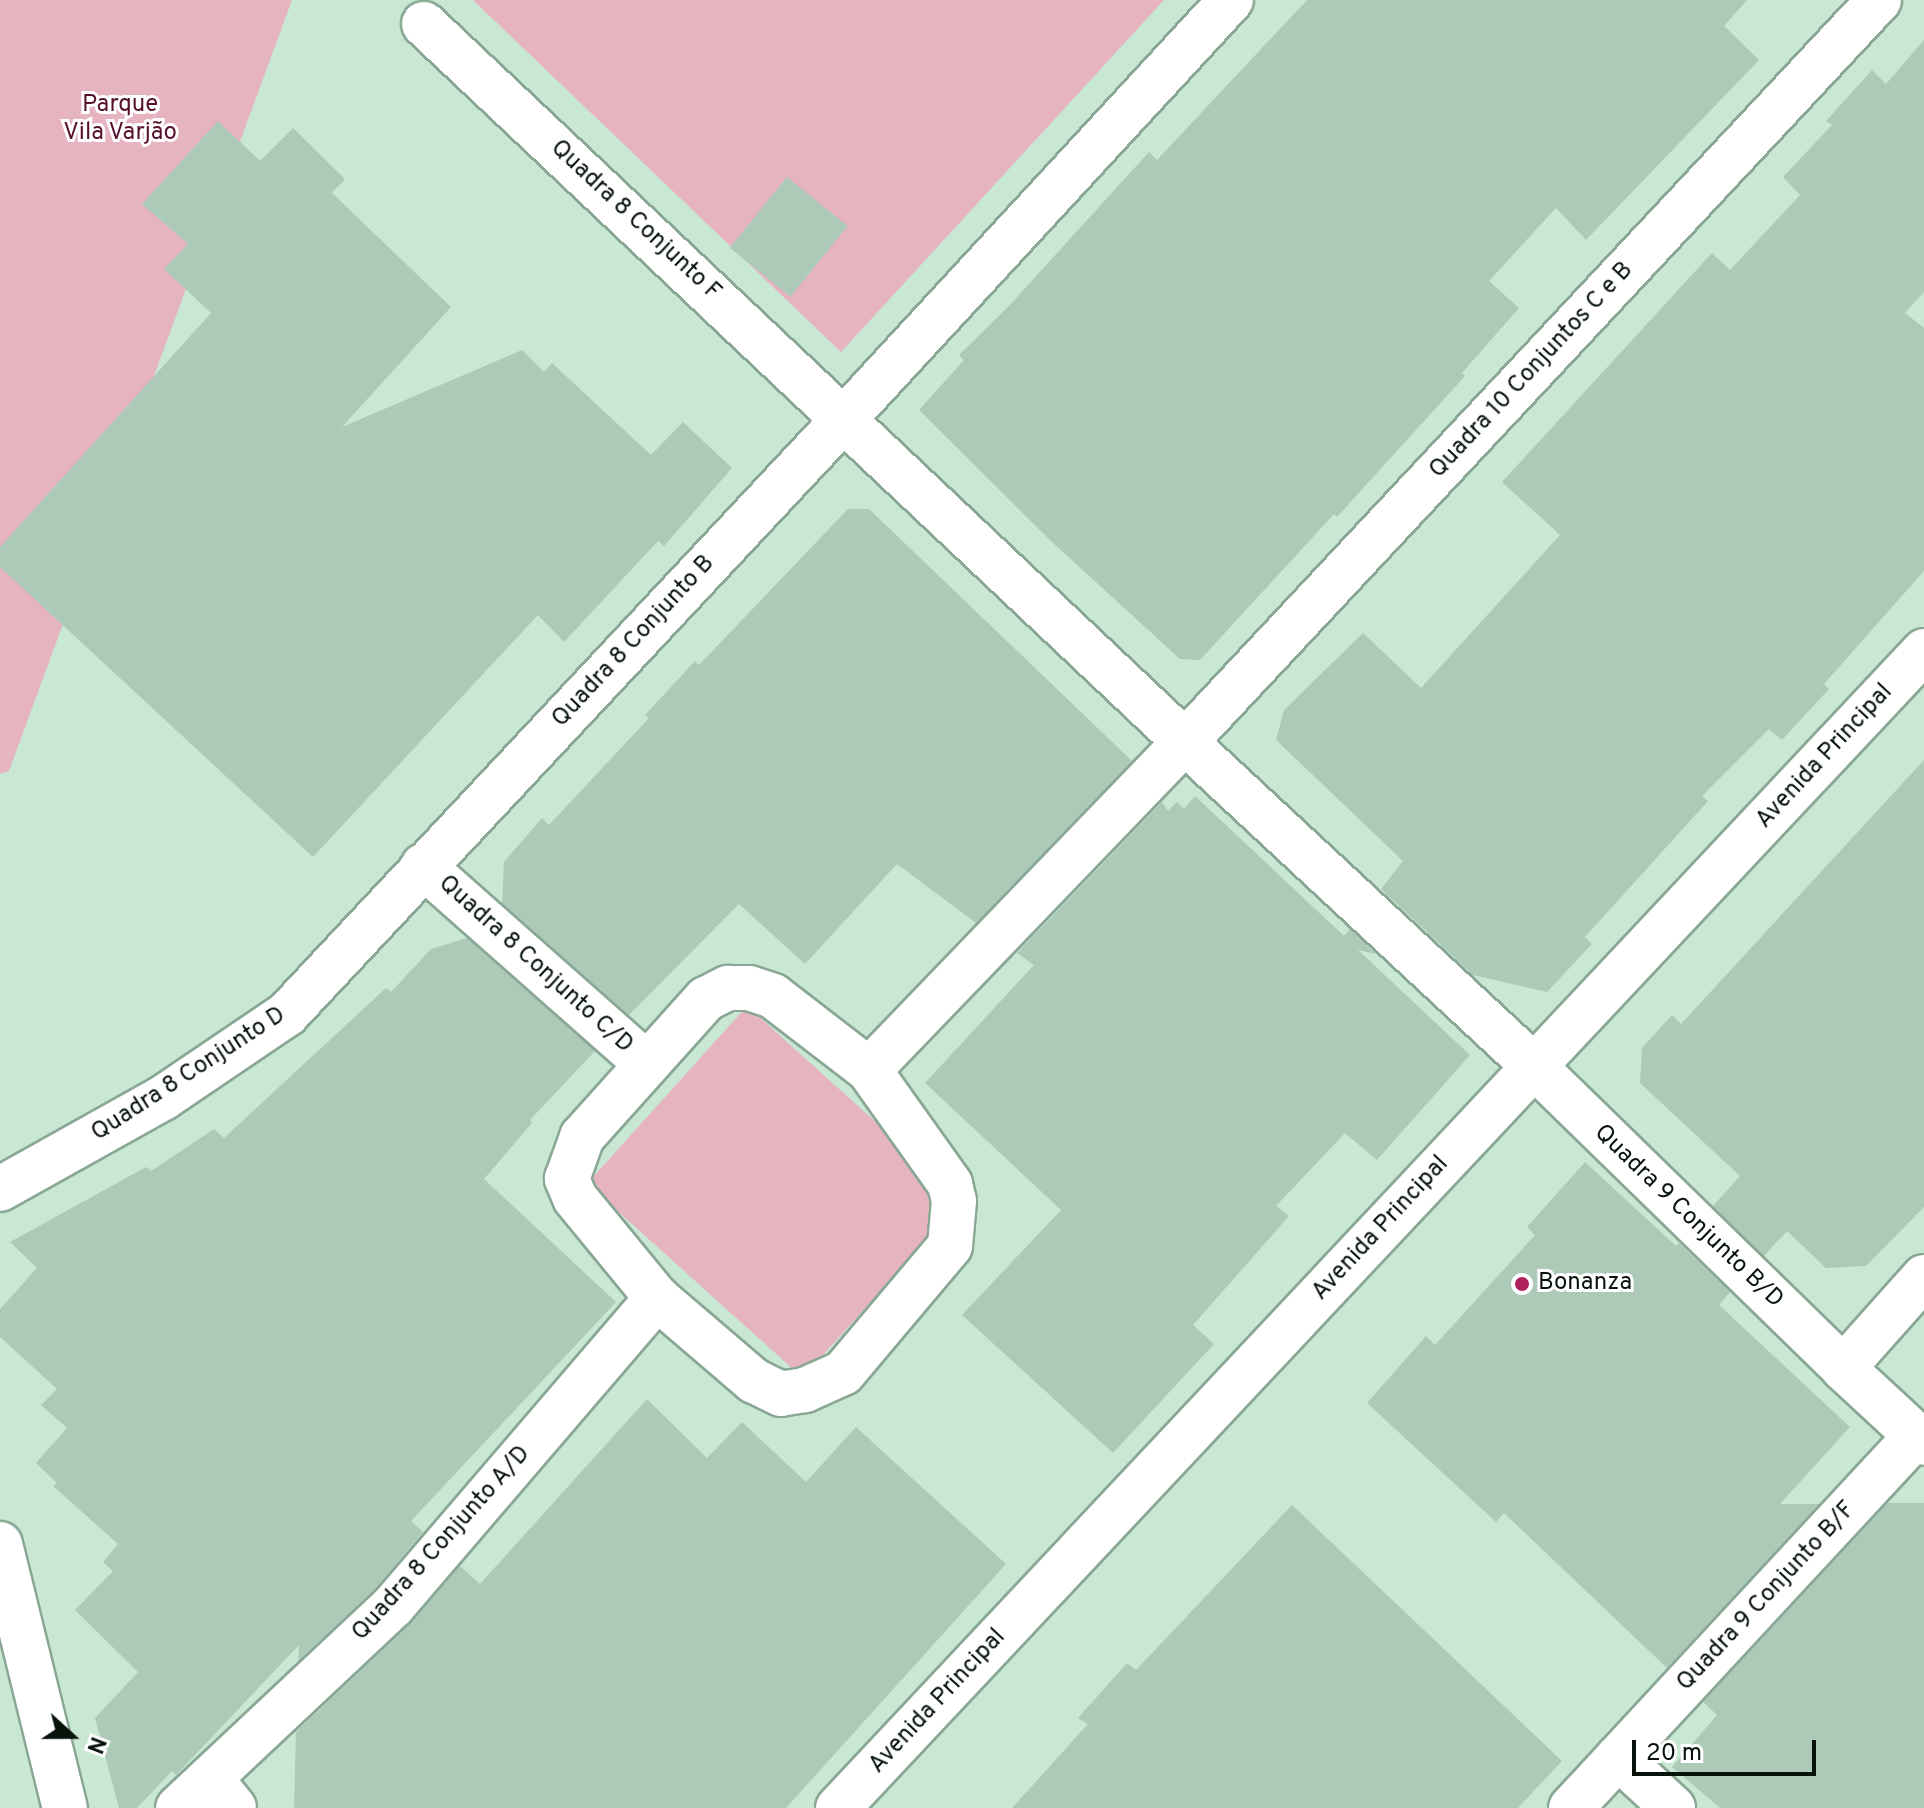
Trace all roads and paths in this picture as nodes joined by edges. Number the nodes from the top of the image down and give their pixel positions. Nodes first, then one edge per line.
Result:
1 (1231, 0) edge
2 (1879, 0) edge
3 (424, 24) dead end
4 (845, 418) junction
5 (1924, 651) edge
6 (1185, 742) junction
7 (423, 866) junction
8 (647, 1064) junction
9 (1534, 1066) junction
10 (869, 1070) junction
11 (0, 1189) edge
12 (1924, 1277) edge
13 (657, 1298) junction
14 (1843, 1368) junction
15 (1920, 1439) edge
16 (0, 1544) edge
17 (1618, 1757) junction
18 (222, 1793) edge
19 (65, 1808) edge
20 (178, 1808) edge
21 (838, 1808) edge
22 (1571, 1808) edge
23 (1673, 1808) edge

1 - 4 street, Quadra 8 Conjunto B
2 - 6 street, Quadra 10 Conjuntos C e B
3 - 4 street, Quadra 8 Conjunto F
4 - 6 street, Quadra 8 Conjunto F
4 - 7 street, Quadra 8 Conjunto B
5 - 9 street, Avenida Principal
6 - 9 street, Quadra 9 Conjunto B/D
6 - 10 street, Quadra 10 Conjuntos C e B
7 - 8 street, Quadra 8 Conjunto C/D
7 - 11 street, Quadra 8 Conjunto D
8 - 10 street
8 - 13 street
9 - 14 street, Quadra 9 Conjunto B/D
9 - 21 street, Avenida Principal
10 - 13 street
12 - 14 street
13 - 18 street, Quadra 8 Conjunto A/D
14 - 15 street, Quadra 9 Conjunto B/D
15 - 17 street, Quadra 9 Conjunto B/F
16 - 19 street
17 - 22 street, Quadra 9 Conjunto B/F
17 - 23 street
18 - 20 street, Quadra 8 Conjunto A/D

